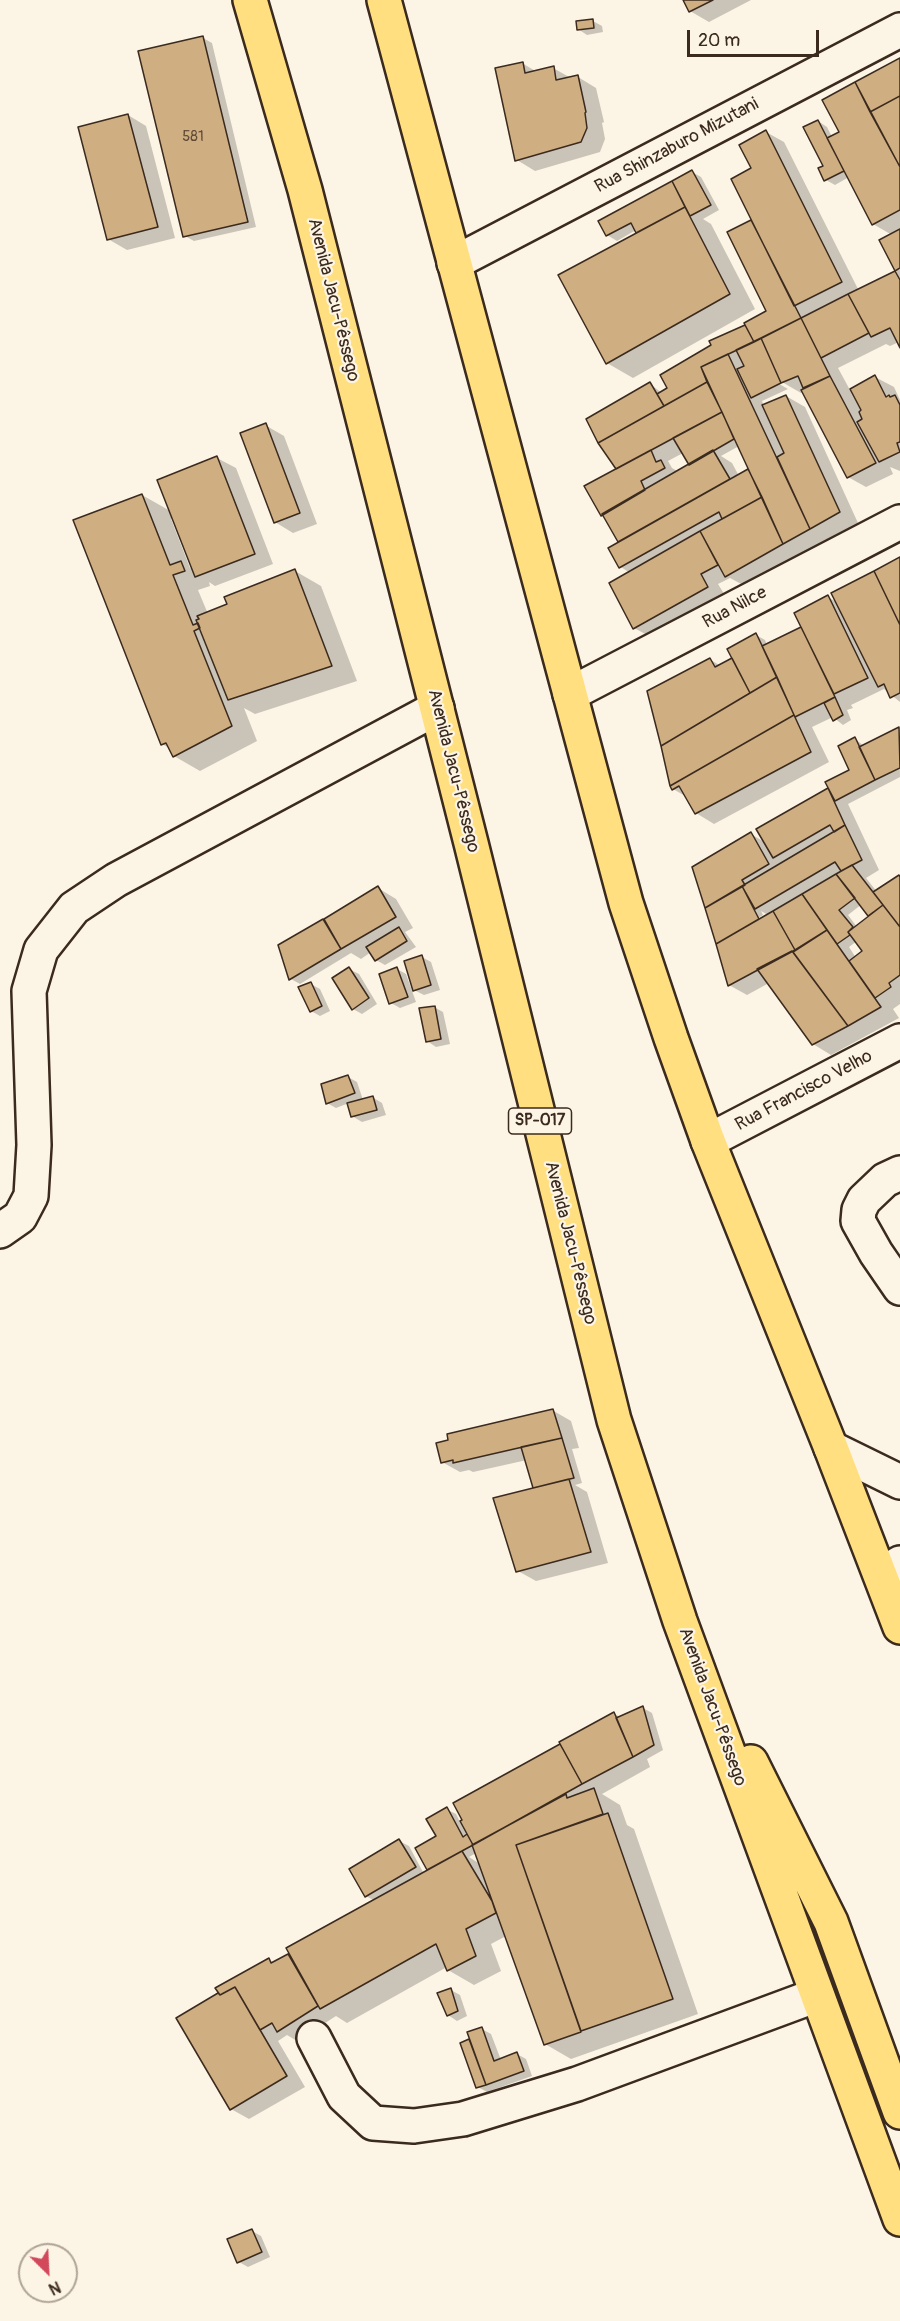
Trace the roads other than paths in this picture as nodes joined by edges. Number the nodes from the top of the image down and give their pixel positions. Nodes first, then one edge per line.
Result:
1 (250, 0) edge
2 (384, 0) edge
3 (900, 30) edge
4 (454, 263) junction
5 (900, 522) edge
6 (570, 694) junction
7 (436, 708) junction
8 (891, 1052) edge
9 (708, 1141) junction
10 (900, 1173) edge
11 (0, 1231) edge
12 (900, 1288) edge
13 (831, 1448) junction
14 (900, 1482) edge
15 (891, 1569) edge
16 (680, 1621) junction
17 (900, 1627) edge
18 (817, 1995) junction
19 (314, 2038) dead end
20 (900, 2112) edge
21 (900, 2219) edge

1 - 7 highway, Avenida Jacu-Pêssego / SP-017
2 - 4 highway
3 - 4 street, Rua Shinzaburo Mizutani
4 - 6 highway
5 - 6 street, Rua Nilce
6 - 9 highway
7 - 11 street
7 - 16 highway, Avenida Jacu-Pêssego / SP-017
8 - 9 street, Rua Francisco Velho
9 - 13 highway
10 - 12 street
13 - 14 street
13 - 15 highway
15 - 17 highway
16 - 18 highway, Avenida Jacu-Pêssego / SP-017
16 - 20 highway
18 - 19 street
18 - 21 highway, Avenida Jacu-Pêssego / SP-017

